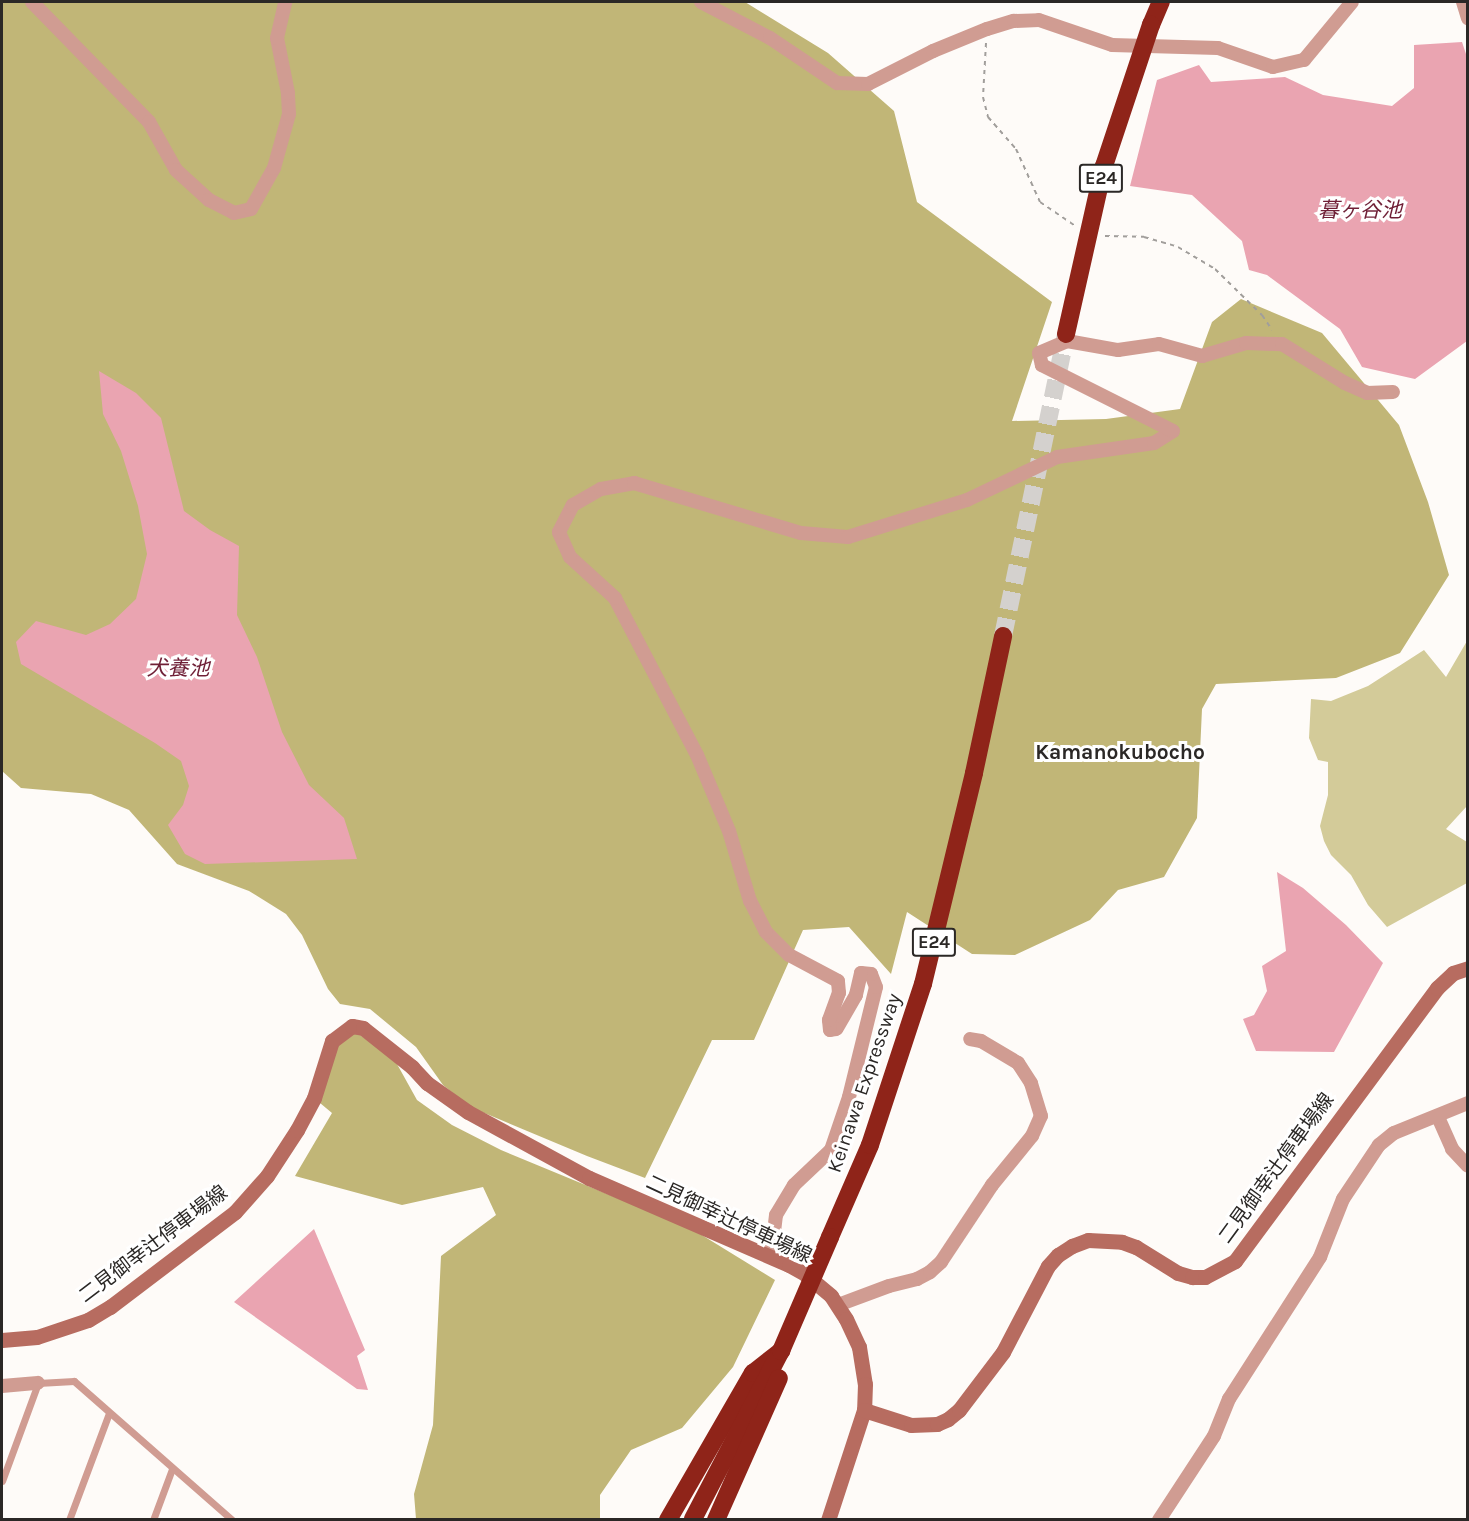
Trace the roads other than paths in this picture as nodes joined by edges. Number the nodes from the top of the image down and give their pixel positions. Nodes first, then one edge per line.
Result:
1 (32, 2) edge
2 (285, 2) edge
3 (701, 2) edge
4 (1161, 2) edge
5 (1352, 2) edge
6 (1463, 2) edge
7 (1467, 18) edge
8 (1066, 334) tunnel mouth
9 (1393, 392) dead end
10 (1004, 636) tunnel mouth
11 (1467, 968) edge
12 (970, 1039) dead end
13 (1467, 1103) edge
14 (1438, 1117) junction
15 (1467, 1166) edge
16 (771, 1257) junction
17 (820, 1261) junction
18 (838, 1305) junction
19 (2, 1340) edge
20 (781, 1351) junction
21 (38, 1383) junction
22 (2, 1386) edge
23 (864, 1410) junction
24 (109, 1413) junction
25 (172, 1469) junction
26 (2, 1481) edge
27 (672, 1514) edge
28 (693, 1519) edge
29 (69, 1520) edge
30 (153, 1520) edge
31 (232, 1520) edge
32 (716, 1520) edge
33 (828, 1520) edge
34 (1159, 1520) edge

1 - 2 street
3 - 5 street
4 - 8 highway, E24, bridge
6 - 7 street
9 - 16 street
10 - 17 highway, Keinawa Expressway / E24, bridge
11 - 23 main road, 二見御幸辻停車場線
12 - 18 street
13 - 14 street
14 - 15 street
14 - 34 street
16 - 18 main road, 二見御幸辻停車場線
16 - 19 main road, 二見御幸辻停車場線
17 - 20 highway, Keinawa Expressway / E24, bridge
17 - 32 highway, bridge
18 - 23 main road, 二見御幸辻停車場線
20 - 27 highway
20 - 28 highway, Keinawa Expressway / E24, bridge
21 - 22 street
21 - 24 lane
21 - 26 lane
23 - 33 main road
24 - 25 lane
24 - 29 lane
25 - 30 lane
25 - 31 lane

